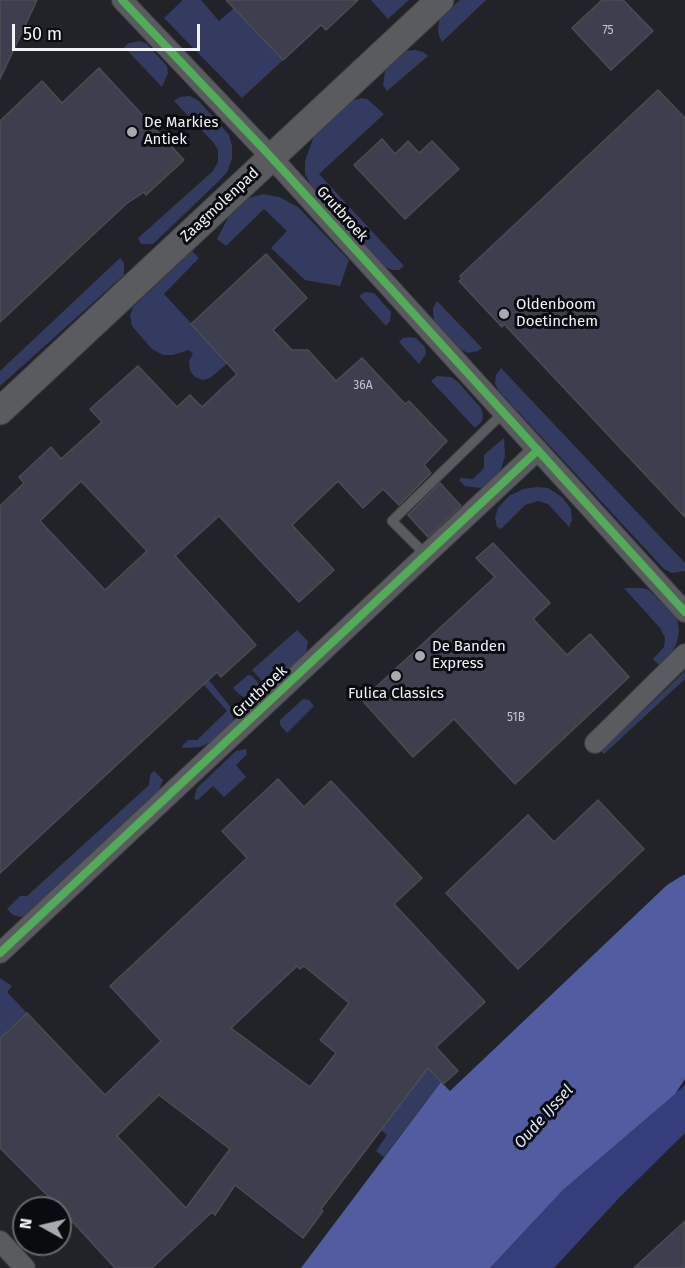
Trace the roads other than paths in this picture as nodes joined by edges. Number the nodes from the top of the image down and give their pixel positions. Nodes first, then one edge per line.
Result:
1 (122, 0) edge
2 (441, 0) edge
3 (271, 157) junction
4 (0, 411) edge
5 (504, 412) junction
6 (538, 450) junction
7 (426, 555) junction
8 (685, 612) edge
9 (685, 654) edge
10 (595, 743) dead end
11 (0, 953) edge
12 (0, 1241) edge
13 (25, 1268) edge

1 - 3 street, Grutbroek
2 - 3 street, Zaagmolenpad
3 - 4 street, Zaagmolenpad
3 - 5 street, Grutbroek
5 - 6 street, Grutbroek
5 - 7 lane
6 - 7 street, Grutbroek
6 - 8 street, Grutbroek
7 - 11 street, Grutbroek
9 - 10 street
12 - 13 street

